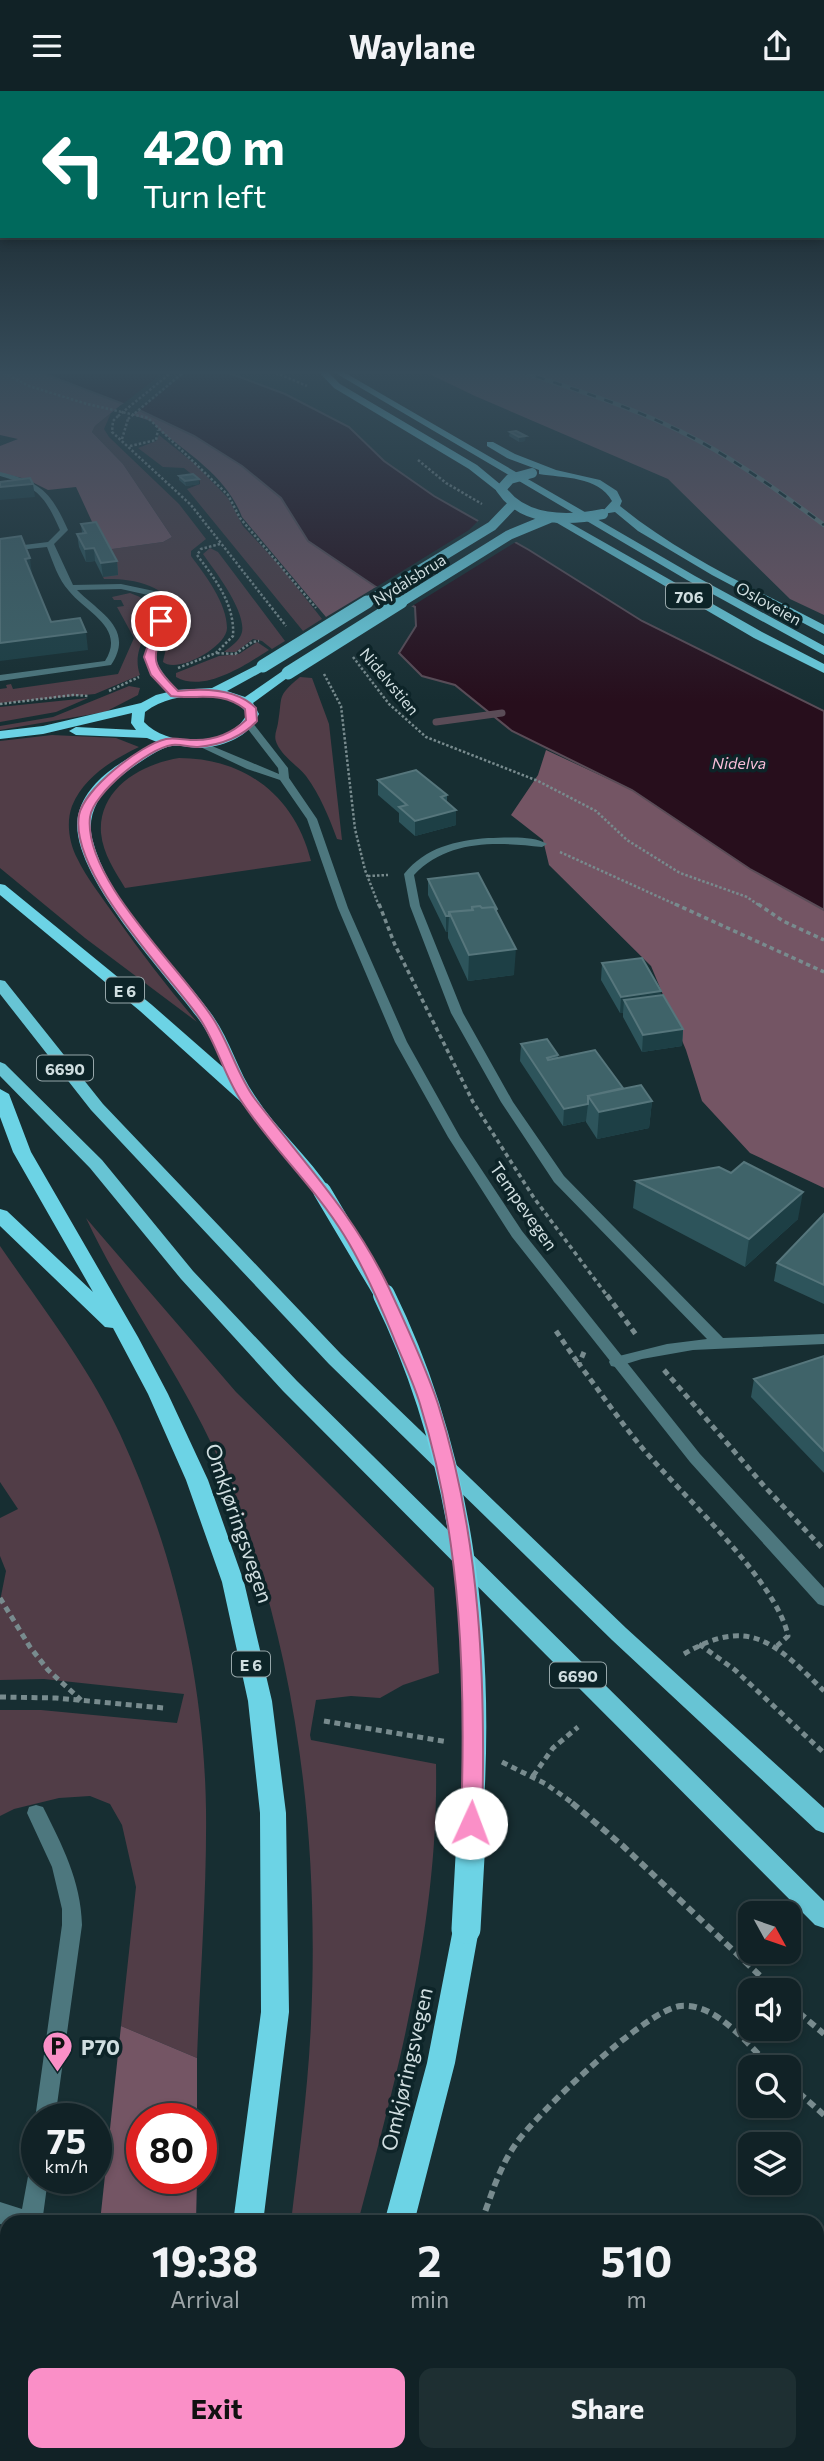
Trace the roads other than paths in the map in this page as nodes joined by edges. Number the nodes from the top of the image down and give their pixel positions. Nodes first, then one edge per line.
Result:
1 (24, 482) edge
2 (491, 482) edge
3 (507, 482) edge
4 (525, 482) edge
5 (592, 482) edge
6 (501, 489) junction
7 (514, 503) junction
8 (615, 506) junction
9 (553, 518) junction
10 (50, 544) junction
11 (0, 550) edge
12 (70, 589) junction
13 (824, 630) edge
14 (824, 651) edge
15 (824, 669) edge
16 (0, 678) edge
17 (215, 692) junction
18 (175, 694) junction
19 (245, 703) junction
20 (145, 706) junction
21 (249, 724) junction
22 (43, 730) junction
23 (146, 734) junction
24 (0, 735) edge
25 (167, 742) junction
26 (197, 743) junction
27 (284, 778) junction
28 (542, 844) road end
29 (0, 888) edge
30 (0, 984) edge
31 (0, 1067) edge
32 (0, 1094) edge
33 (246, 1097) junction
34 (0, 1215) edge
35 (128, 1337) junction
36 (824, 1339) edge
37 (722, 1345) junction
38 (617, 1362) junction
39 (824, 1599) edge
40 (36, 1813) dead end
41 (824, 1823) edge
42 (824, 1917) edge
43 (47, 2103) edge
44 (35, 2194) edge
45 (32, 2215) edge
46 (249, 2215) edge
47 (401, 2215) edge

1 - 10 street
2 - 6 highway, 706
3 - 6 highway, 706, bridge
4 - 14 highway, Osloveien / 706
5 - 8 highway, 706
6 - 7 highway, 706, bridge
7 - 9 highway, 706, bridge
7 - 17 highway, Nydalsbrua, bridge
8 - 9 highway, 706, bridge
8 - 13 highway, 706
9 - 15 highway, 706
9 - 19 highway, Nydalsbrua / 706, bridge
10 - 11 street
10 - 12 street
12 - 16 street
12 - 18 street
17 - 18 highway
17 - 19 highway
18 - 20 highway
19 - 21 highway
20 - 22 highway
20 - 23 highway
21 - 26 highway
21 - 27 street, Tempevegen
22 - 23 highway
22 - 24 highway
23 - 25 highway
25 - 26 highway
25 - 33 highway, E 6
26 - 27 street
27 - 38 street, Tempevegen
28 - 37 street
29 - 33 highway, E 6
30 - 41 main road, 6690
31 - 42 main road, 6690
32 - 35 highway, Omkjøringsvegen / E 6
33 - 47 highway, Omkjøringsvegen / E 6, bridge
34 - 35 highway, E 6
35 - 46 highway, Omkjøringsvegen / E 6
36 - 37 street
37 - 38 street
38 - 39 street, Tempevegen
40 - 43 street
44 - 45 street

